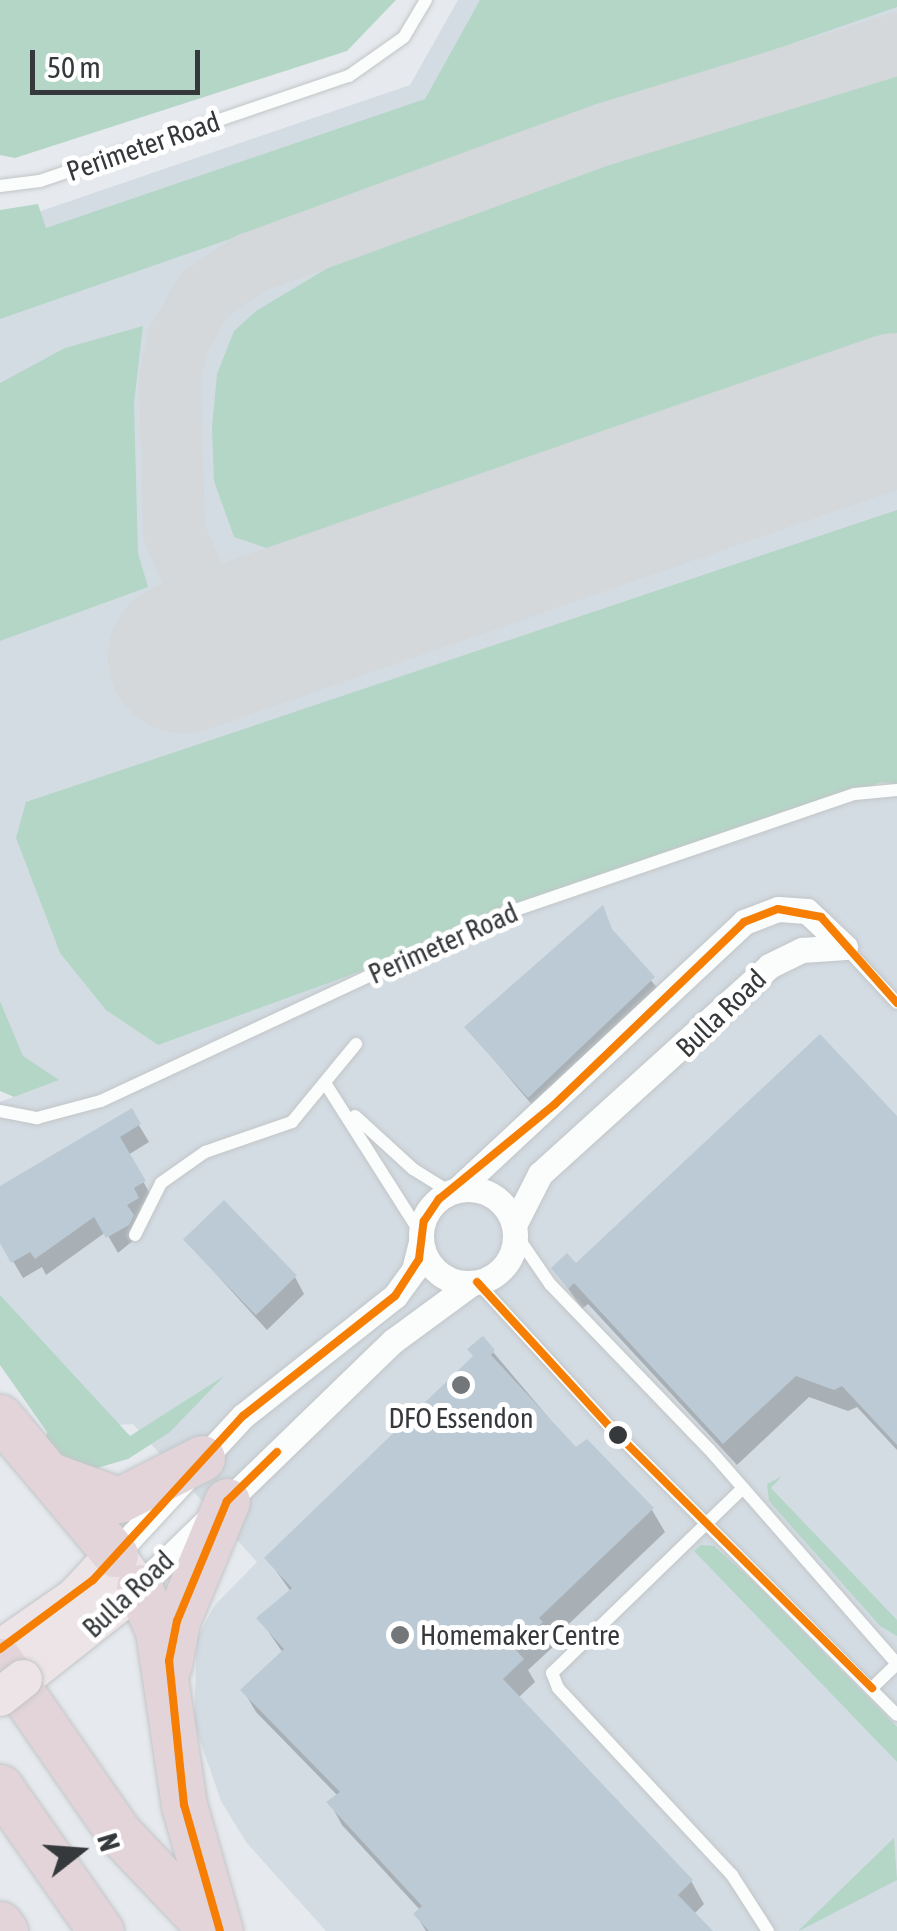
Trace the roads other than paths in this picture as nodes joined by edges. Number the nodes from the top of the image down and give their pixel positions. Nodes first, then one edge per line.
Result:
1 (426, 0) edge
2 (0, 186) edge
3 (897, 790) edge
4 (846, 947) junction
5 (897, 1002) edge
6 (356, 1044) dead end
7 (327, 1086) junction
8 (338, 1100) junction
9 (0, 1111) edge
10 (454, 1191) junction
11 (515, 1229) junction
12 (136, 1235) dead end
13 (421, 1238) junction
14 (475, 1283) junction
15 (0, 1416) edge
16 (202, 1458) junction
17 (48, 1475) junction
18 (743, 1488) junction
19 (227, 1500) junction
20 (706, 1523) junction
21 (127, 1570) junction
22 (12, 1655) edge
23 (897, 1664) edge
24 (167, 1687) junction
25 (872, 1688) junction
26 (0, 1698) edge
27 (897, 1714) edge
28 (0, 1788) edge
29 (0, 1924) edge
30 (5, 1931) edge
31 (101, 1931) edge
32 (212, 1931) edge
33 (220, 1931) edge
34 (768, 1931) edge

1 - 2 lane, Perimeter Road
3 - 9 lane, Perimeter Road
4 - 5 lane
4 - 10 street, Bulla Road
4 - 11 street, Bulla Road
6 - 7 lane
7 - 8 lane
7 - 12 lane
8 - 10 lane
8 - 13 lane
10 - 11 street
10 - 13 street
11 - 14 street
11 - 18 lane
13 - 14 street
13 - 16 street, Bulla Road
14 - 19 street, Bulla Road
14 - 20 lane
15 - 17 highway
16 - 17 highway
16 - 21 street, Bulla Road
17 - 21 highway
18 - 20 lane
18 - 23 lane
19 - 21 street, Bulla Road
19 - 24 highway
20 - 25 lane
20 - 34 lane
21 - 22 main road, Bulla Road
21 - 24 highway
22 - 26 main road, Bulla Road, bridge
22 - 32 highway
23 - 25 lane
24 - 33 highway
25 - 27 lane
28 - 31 highway
29 - 30 highway

